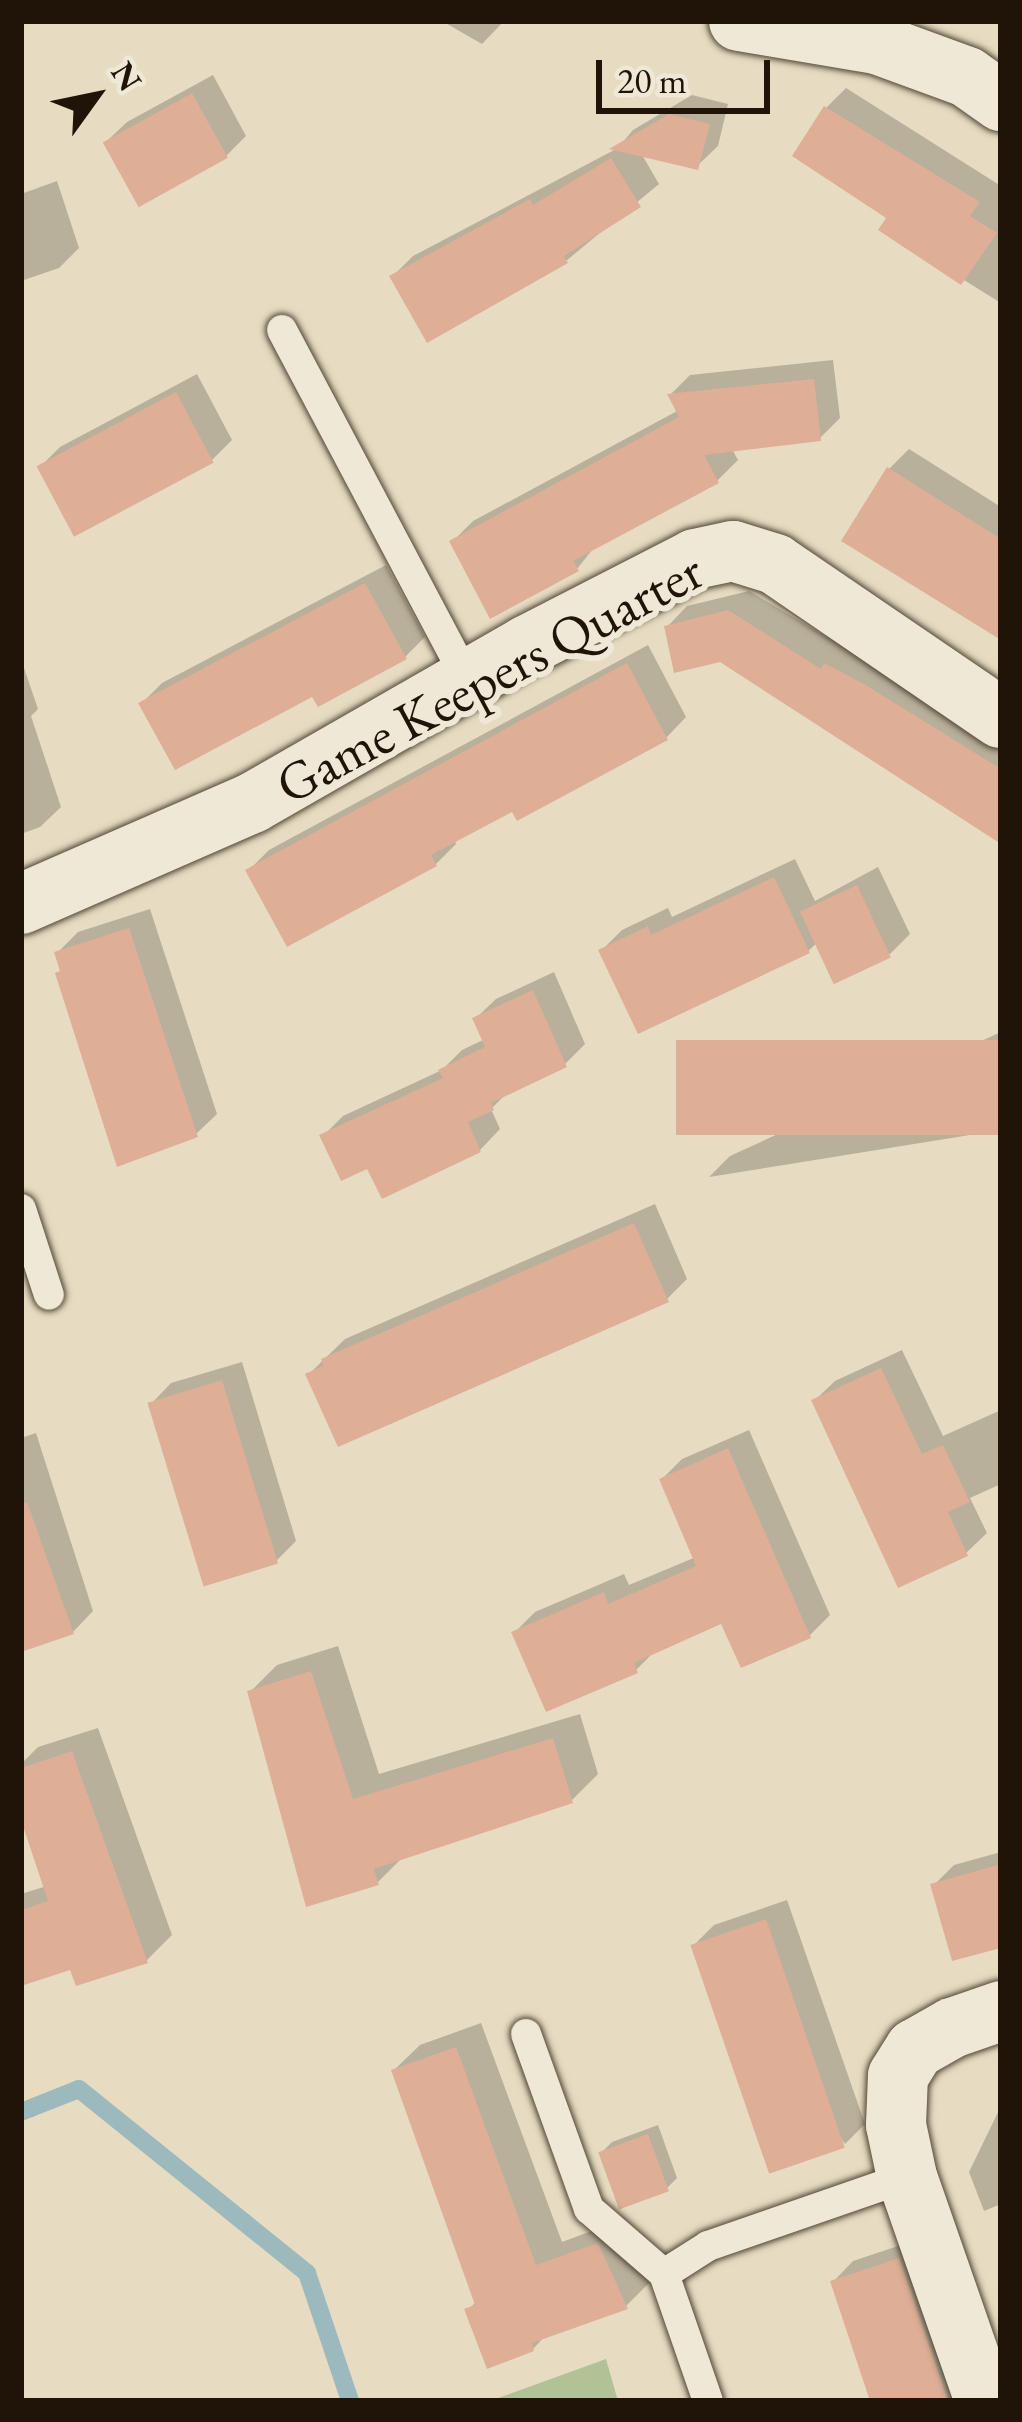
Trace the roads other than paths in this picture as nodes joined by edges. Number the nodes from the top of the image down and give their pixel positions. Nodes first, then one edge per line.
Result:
1 (739, 21) edge
2 (1001, 101) edge
3 (282, 330) dead end
4 (466, 679) junction
5 (1001, 718) edge
6 (21, 904) edge
7 (21, 1209) edge
8 (49, 1295) dead end
9 (1001, 2011) edge
10 (526, 2035) dead end
11 (908, 2177) junction
12 (664, 2274) junction
13 (708, 2401) edge
14 (986, 2401) edge

1 - 2 street
3 - 4 lane
4 - 5 street, Game Keepers Quarter
4 - 6 street, Game Keepers Quarter
7 - 8 lane
9 - 11 street
10 - 12 lane
11 - 12 lane
11 - 14 street
12 - 13 lane

